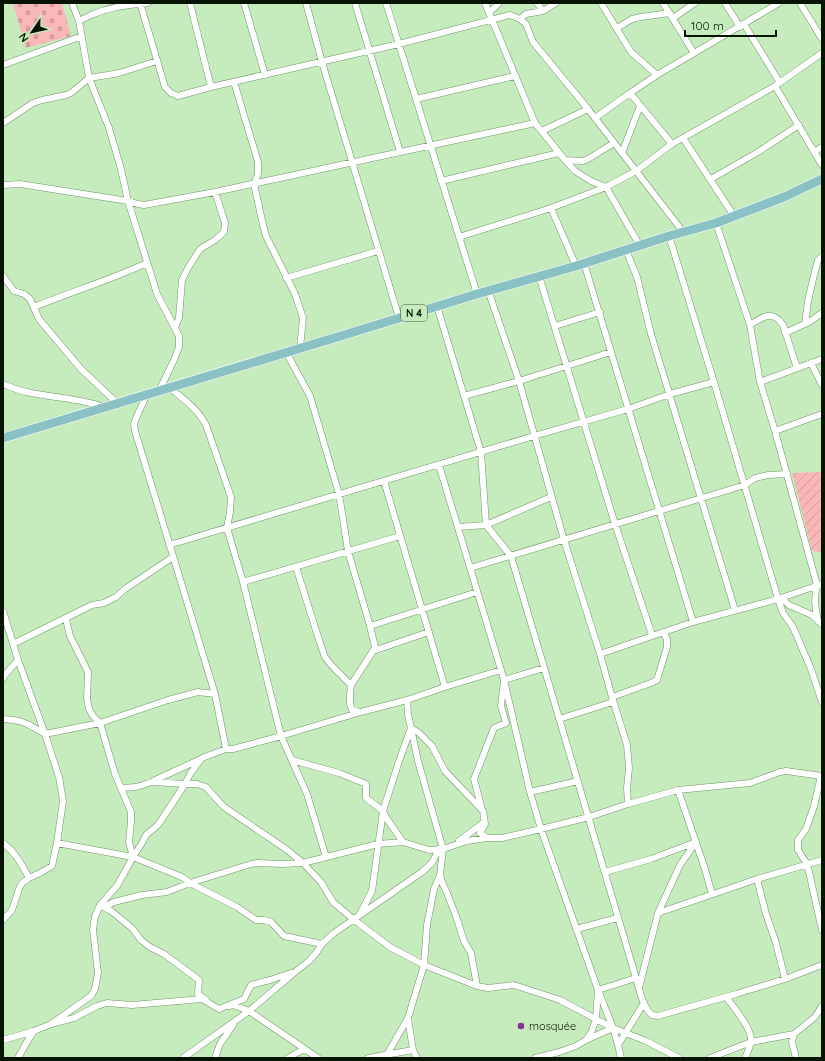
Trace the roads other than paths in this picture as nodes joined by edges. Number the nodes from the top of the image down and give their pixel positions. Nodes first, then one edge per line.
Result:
1 (72, 3) edge
2 (148, 3) edge
3 (190, 3) edge
4 (244, 3) edge
5 (306, 3) edge
6 (355, 3) edge
7 (386, 3) edge
8 (485, 3) edge
9 (499, 3) edge
10 (537, 3) edge
11 (556, 3) edge
12 (602, 3) edge
13 (663, 3) edge
14 (695, 3) edge
15 (725, 3) edge
16 (779, 3) edge
17 (800, 3) edge
18 (140, 4) edge
19 (543, 11) junction
20 (490, 12) junction
21 (671, 16) junction
22 (492, 19) junction
23 (520, 19) junction
24 (79, 21) junction
25 (742, 25) junction
26 (617, 28) junction
27 (82, 36) junction
28 (822, 40) edge
29 (399, 44) junction
30 (370, 51) junction
31 (694, 53) junction
32 (822, 53) edge
33 (157, 61) junction
34 (322, 62) junction
35 (3, 65) edge
36 (265, 75) junction
37 (657, 75) junction
38 (516, 76) junction
39 (89, 78) junction
40 (234, 82) junction
41 (777, 84) junction
42 (211, 87) junction
43 (630, 93) junction
44 (416, 99) junction
45 (640, 106) junction
46 (588, 109) junction
47 (595, 118) junction
48 (3, 123) edge
49 (535, 123) junction
50 (799, 125) junction
51 (542, 131) junction
52 (683, 138) junction
53 (614, 143) junction
54 (672, 144) junction
55 (430, 145) junction
56 (822, 147) edge
57 (400, 152) junction
58 (814, 152) junction
59 (559, 153) junction
60 (622, 153) junction
61 (565, 160) junction
62 (352, 162) junction
63 (822, 165) edge
64 (636, 171) junction
65 (711, 179) junction
66 (822, 180) edge
67 (441, 181) junction
68 (254, 184) junction
69 (3, 185) edge
70 (606, 187) junction
71 (215, 192) junction
72 (128, 201) junction
73 (551, 208) junction
74 (734, 216) junction
75 (716, 224) junction
76 (684, 233) junction
77 (669, 236) junction
78 (459, 237) junction
79 (640, 246) junction
80 (626, 250) junction
81 (378, 251) junction
82 (822, 257) edge
83 (147, 263) junction
84 (580, 264) junction
85 (3, 276) edge
86 (539, 276) junction
87 (286, 278) junction
88 (488, 290) junction
89 (477, 294) junction
90 (437, 306) junction
91 (34, 307) junction
92 (600, 312) junction
93 (822, 313) edge
94 (399, 318) junction
95 (805, 324) junction
96 (750, 325) junction
97 (555, 326) junction
98 (175, 328) junction
99 (785, 333) junction
100 (300, 348) junction
101 (286, 352) junction
102 (611, 352) junction
103 (822, 359) edge
104 (811, 363) junction
105 (567, 366) junction
106 (797, 368) junction
107 (518, 381) junction
108 (714, 382) junction
109 (760, 382) junction
110 (3, 384) edge
111 (822, 385) edge
112 (169, 388) junction
113 (159, 390) junction
114 (147, 394) junction
115 (670, 394) junction
116 (464, 396) junction
117 (117, 403) junction
118 (105, 408) junction
119 (628, 409) junction
120 (822, 414) edge
121 (584, 422) junction
122 (775, 431) junction
123 (534, 436) junction
124 (3, 438) edge
125 (481, 452) junction
126 (439, 465) junction
127 (787, 474) junction
128 (384, 481) junction
129 (745, 485) junction
130 (339, 494) junction
131 (551, 497) junction
132 (702, 498) junction
133 (659, 511) junction
134 (615, 524) junction
135 (486, 525) junction
136 (458, 527) junction
137 (227, 528) junction
138 (400, 536) junction
139 (564, 540) junction
140 (169, 545) junction
141 (348, 551) junction
142 (511, 556) junction
143 (173, 557) junction
144 (296, 566) junction
145 (470, 568) junction
146 (243, 582) junction
147 (820, 584) edge
148 (477, 592) junction
149 (780, 598) junction
150 (422, 610) junction
151 (735, 610) junction
152 (3, 611) edge
153 (66, 619) junction
154 (693, 622) junction
155 (820, 623) edge
156 (370, 626) junction
157 (429, 632) junction
158 (663, 632) junction
159 (652, 635) junction
160 (13, 644) junction
161 (373, 651) junction
162 (600, 654) junction
163 (18, 660) junction
164 (544, 668) junction
165 (501, 670) junction
166 (4, 676) edge
167 (504, 680) junction
168 (351, 685) junction
169 (445, 687) junction
170 (215, 694) junction
171 (613, 699) junction
172 (407, 700) junction
173 (822, 702) edge
174 (361, 712) junction
175 (3, 719) edge
176 (559, 719) junction
177 (100, 723) junction
178 (411, 728) junction
179 (45, 734) junction
180 (281, 736) junction
181 (226, 749) junction
182 (202, 758) junction
183 (292, 760) junction
184 (822, 776) edge
185 (578, 781) junction
186 (152, 782) junction
187 (185, 784) junction
188 (122, 788) junction
189 (678, 790) junction
190 (530, 792) junction
191 (628, 804) junction
192 (383, 811) junction
193 (483, 811) junction
194 (589, 817) junction
195 (541, 829) junction
196 (487, 838) junction
197 (403, 842) junction
198 (696, 842) junction
199 (3, 843) edge
200 (57, 843) junction
201 (378, 844) junction
202 (454, 845) junction
203 (441, 849) junction
204 (133, 858) junction
205 (326, 858) junction
206 (822, 860) edge
207 (302, 863) junction
208 (806, 864) junction
209 (604, 872) junction
210 (809, 872) junction
211 (440, 875) junction
212 (29, 878) junction
213 (757, 878) junction
214 (190, 883) junction
215 (712, 894) junction
216 (102, 906) junction
217 (658, 913) junction
218 (360, 914) junction
219 (618, 918) junction
220 (353, 919) junction
221 (3, 920) edge
222 (576, 929) junction
223 (822, 930) edge
224 (322, 944) junction
225 (424, 965) junction
226 (822, 965) edge
227 (294, 972) junction
228 (636, 978) junction
229 (785, 979) junction
230 (477, 986) junction
231 (639, 988) junction
232 (598, 990) junction
233 (726, 997) junction
234 (644, 1003) junction
235 (822, 1006) edge
236 (218, 1009) junction
237 (249, 1011) junction
238 (648, 1012) junction
239 (637, 1015) junction
240 (408, 1018) junction
241 (238, 1019) junction
242 (596, 1019) junction
243 (51, 1024) junction
244 (613, 1028) junction
245 (34, 1031) junction
246 (626, 1033) junction
247 (794, 1034) junction
248 (3, 1040) edge
249 (586, 1040) junction
250 (751, 1042) junction
251 (618, 1045) junction
252 (304, 1049) junction
253 (413, 1050) junction
254 (386, 1056) edge
255 (18, 1058) edge
256 (183, 1058) edge
257 (215, 1058) edge
258 (288, 1058) edge
259 (318, 1058) edge
260 (368, 1058) edge
261 (417, 1058) edge
262 (535, 1058) edge
263 (621, 1058) edge
264 (679, 1058) edge
265 (710, 1058) edge
266 (745, 1058) edge
267 (796, 1058) edge

1 - 24 street
2 - 18 street
3 - 42 street
4 - 36 street
5 - 34 street
6 - 30 street
7 - 29 street
8 - 20 street
9 - 20 street
10 - 19 street
11 - 19 street
12 - 26 street
13 - 21 street
14 - 21 street
15 - 25 street
16 - 25 street
17 - 28 street
18 - 24 street
18 - 33 street
19 - 23 street
20 - 22 street
21 - 26 street
21 - 31 street
22 - 23 street
22 - 29 street
22 - 38 street
23 - 46 street
24 - 27 street
25 - 31 street
25 - 41 street
26 - 37 street
27 - 35 street
27 - 39 street
29 - 30 street
29 - 44 street
30 - 34 street
30 - 57 street
31 - 37 street
32 - 41 street
33 - 39 street
33 - 42 street
34 - 36 street
34 - 62 street
36 - 40 street
37 - 43 street
38 - 44 street
38 - 49 street
39 - 48 street
39 - 72 street
40 - 42 street
40 - 68 street
41 - 50 street
41 - 52 street
43 - 45 street
43 - 47 street
44 - 55 street
45 - 54 street
45 - 60 street
46 - 47 street
46 - 51 street
47 - 53 street
49 - 51 street
49 - 55 street
50 - 58 street
50 - 65 street
51 - 59 street
52 - 54 street
52 - 65 street
53 - 60 street
53 - 61 street
54 - 64 street
55 - 57 street
55 - 67 street
56 - 58 street
57 - 62 street
58 - 63 street
59 - 61 street
59 - 67 street
60 - 64 street
61 - 70 street
62 - 68 street
62 - 81 street
64 - 70 street
64 - 76 street
65 - 74 street
66 - 74 main road, N 4
67 - 78 street
68 - 71 street
68 - 87 street
69 - 72 street
70 - 73 street
70 - 79 street
71 - 72 street
71 - 98 street
72 - 83 street
73 - 78 street
73 - 84 street
74 - 75 main road, N 4
75 - 76 main road, N 4
75 - 96 street
76 - 77 main road, N 4
77 - 79 main road, N 4
77 - 108 street
78 - 89 street
79 - 80 main road, N 4
80 - 84 main road, N 4
80 - 115 street
81 - 87 street
81 - 94 street
82 - 95 street
83 - 91 street
83 - 98 street
84 - 86 main road, N 4
84 - 92 street
85 - 91 street
86 - 88 main road, N 4
86 - 97 street
87 - 100 street
88 - 89 main road, N 4
88 - 107 street
89 - 90 main road, N 4
90 - 94 main road, N 4
90 - 116 street
91 - 117 street
92 - 97 street
92 - 102 street
93 - 95 street
94 - 100 main road, N 4
95 - 99 street
96 - 99 street
96 - 109 street
97 - 105 street
98 - 113 street
99 - 106 street
100 - 101 main road, N 4
101 - 112 main road, N 4
101 - 130 street
102 - 105 street
102 - 119 street
103 - 104 street
104 - 106 street
104 - 111 street
105 - 107 street
105 - 121 street
106 - 109 street
107 - 116 street
107 - 123 street
108 - 115 street
108 - 129 street
109 - 122 street
110 - 118 street
112 - 113 main road, N 4
112 - 137 street
113 - 114 main road, N 4
114 - 117 main road, N 4
114 - 140 street
115 - 119 street
115 - 132 street
116 - 125 street
117 - 118 main road, N 4
118 - 124 main road, N 4
119 - 121 street
119 - 133 street
120 - 122 street
121 - 123 street
121 - 134 street
122 - 127 street
123 - 125 street
123 - 131 street
125 - 126 street
125 - 135 street
126 - 128 street
126 - 136 street
127 - 129 street
127 - 147 street
128 - 130 street
128 - 138 street
129 - 132 street
129 - 149 street
130 - 137 street
130 - 141 street
131 - 135 street
131 - 139 street
132 - 133 street
132 - 151 street
133 - 134 street
133 - 154 street
134 - 139 street
134 - 159 street
135 - 136 street
135 - 142 street
136 - 145 street
137 - 140 street
137 - 146 street
138 - 141 street
138 - 150 street
139 - 142 street
139 - 162 street
140 - 143 street
141 - 144 street
141 - 156 street
142 - 145 street
142 - 164 street
143 - 153 street
143 - 170 street
144 - 146 street
144 - 168 street
145 - 148 street
146 - 180 street
147 - 149 street
147 - 155 street
148 - 150 street
148 - 165 street
149 - 151 street
149 - 155 street
149 - 173 street
150 - 156 street
150 - 157 street
151 - 154 street
152 - 160 street
153 - 160 street
153 - 177 street
154 - 158 street
156 - 161 street
157 - 161 street
157 - 169 street
158 - 159 street
158 - 171 street
159 - 162 street
160 - 163 street
161 - 168 street
162 - 171 street
163 - 166 street
163 - 179 street
164 - 167 street
164 - 176 street
165 - 167 street
165 - 169 street
167 - 190 street
167 - 193 street
168 - 174 street
169 - 172 street
170 - 177 street
170 - 181 street
171 - 176 street
171 - 191 street
172 - 174 street
172 - 178 street
174 - 180 street
175 - 179 street
176 - 185 street
177 - 179 street
177 - 188 street
178 - 192 street
178 - 193 street
178 - 203 street
179 - 200 street
180 - 181 street
180 - 183 street
181 - 182 street
182 - 186 street
182 - 187 street
183 - 192 street
183 - 205 street
184 - 189 street
184 - 208 street
185 - 190 street
185 - 194 street
186 - 187 street
186 - 188 street
187 - 204 street
187 - 207 street
188 - 204 street
189 - 191 street
189 - 198 street
190 - 195 street
191 - 194 street
192 - 197 street
192 - 201 street
193 - 196 street
193 - 202 street
194 - 195 street
194 - 209 street
195 - 196 street
195 - 222 street
196 - 202 street
197 - 201 street
197 - 203 street
198 - 209 street
198 - 215 street
198 - 217 street
199 - 212 street
200 - 204 street
200 - 212 street
201 - 205 street
201 - 218 street
202 - 203 street
203 - 211 street
203 - 218 street
204 - 214 street
204 - 216 street
205 - 207 street
206 - 208 street
206 - 210 street
207 - 214 street
207 - 220 street
208 - 210 street
208 - 213 street
209 - 219 street
210 - 223 street
211 - 225 street
211 - 230 street
212 - 221 street
213 - 215 street
213 - 229 street
214 - 216 street
214 - 224 street
215 - 217 street
216 - 236 street
216 - 243 street
217 - 231 street
218 - 220 street
219 - 222 street
219 - 228 street
220 - 224 street
220 - 225 street
222 - 232 street
224 - 227 street
225 - 230 street
225 - 240 street
226 - 229 street
227 - 236 street
227 - 237 street
228 - 231 street
228 - 232 street
229 - 233 street
230 - 242 street
231 - 234 street
232 - 242 street
232 - 244 street
233 - 238 street
233 - 250 street
234 - 238 street
234 - 239 street
235 - 247 street
236 - 237 street
236 - 243 street
237 - 241 street
237 - 252 street
238 - 239 street
239 - 246 street
240 - 253 street
240 - 254 street
241 - 256 street
241 - 257 street
242 - 244 street
242 - 249 street
243 - 245 street
244 - 246 street
244 - 249 street
244 - 251 street
245 - 248 street
245 - 255 street
246 - 251 street
246 - 264 street
247 - 250 street
247 - 267 street
249 - 262 street
250 - 265 street
250 - 266 street
251 - 263 street
252 - 258 street
252 - 259 street
253 - 254 street
253 - 261 street
254 - 260 street

